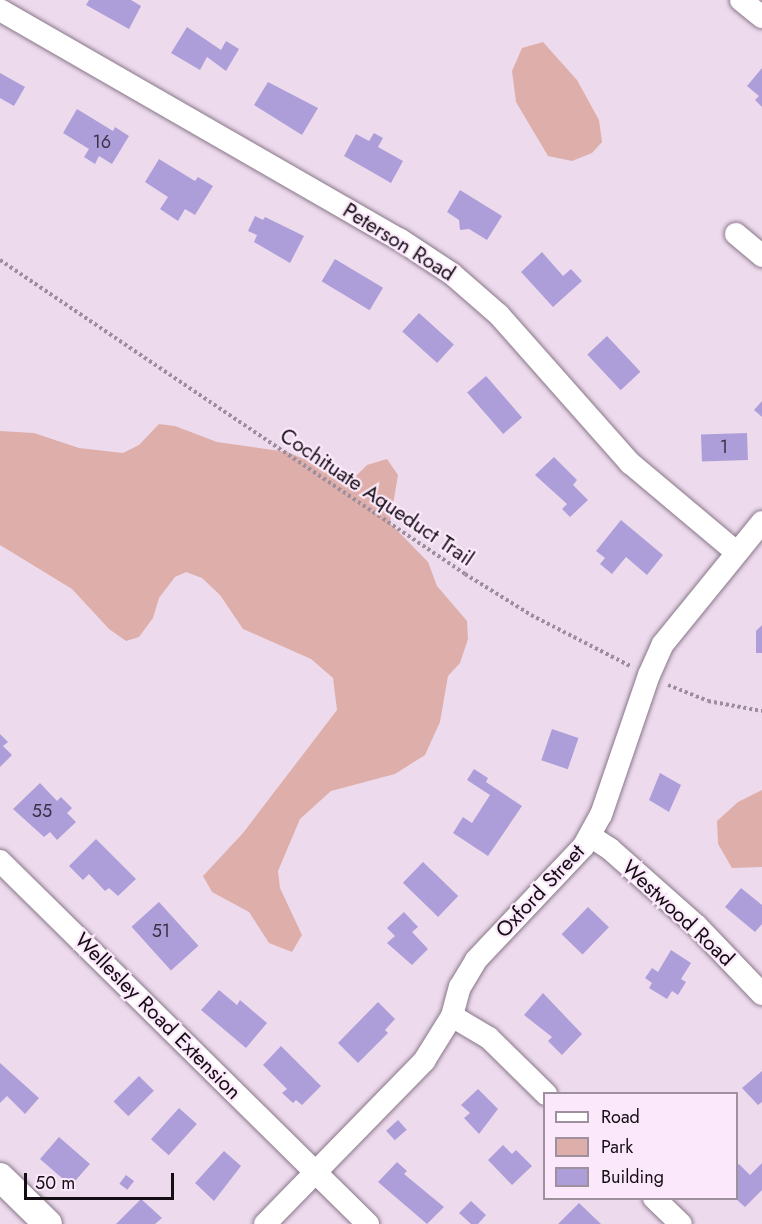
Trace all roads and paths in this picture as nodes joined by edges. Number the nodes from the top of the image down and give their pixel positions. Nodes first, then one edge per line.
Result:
1 (741, 0) edge
2 (0, 10) edge
3 (762, 17) edge
4 (736, 234) dead end
5 (762, 256) edge
6 (0, 260) edge
7 (762, 522) edge
8 (736, 552) junction
9 (649, 675) junction
10 (762, 711) edge
11 (590, 836) junction
12 (0, 861) edge
13 (762, 994) edge
14 (452, 1016) junction
15 (544, 1092) edge
16 (315, 1171) junction
17 (0, 1177) edge
18 (656, 1200) edge
19 (48, 1224) edge
20 (265, 1224) edge
21 (368, 1224) edge
22 (681, 1224) edge

1 - 3 street
2 - 8 street, Peterson Road
4 - 5 street
6 - 9 path, Cochituate Aqueduct Trail
7 - 8 street, Oxford Street
8 - 9 street, Oxford Street
9 - 10 path, Cochituate Aqueduct Trail
9 - 11 street, Oxford Street
11 - 13 street, Westwood Road
11 - 14 street, Oxford Street
12 - 16 street, Wellesley Road Extension
14 - 15 street
14 - 16 street, Oxford Street
16 - 20 street, Oxford Street
16 - 21 street, Wellesley Road Extension
17 - 19 main road
18 - 22 street

